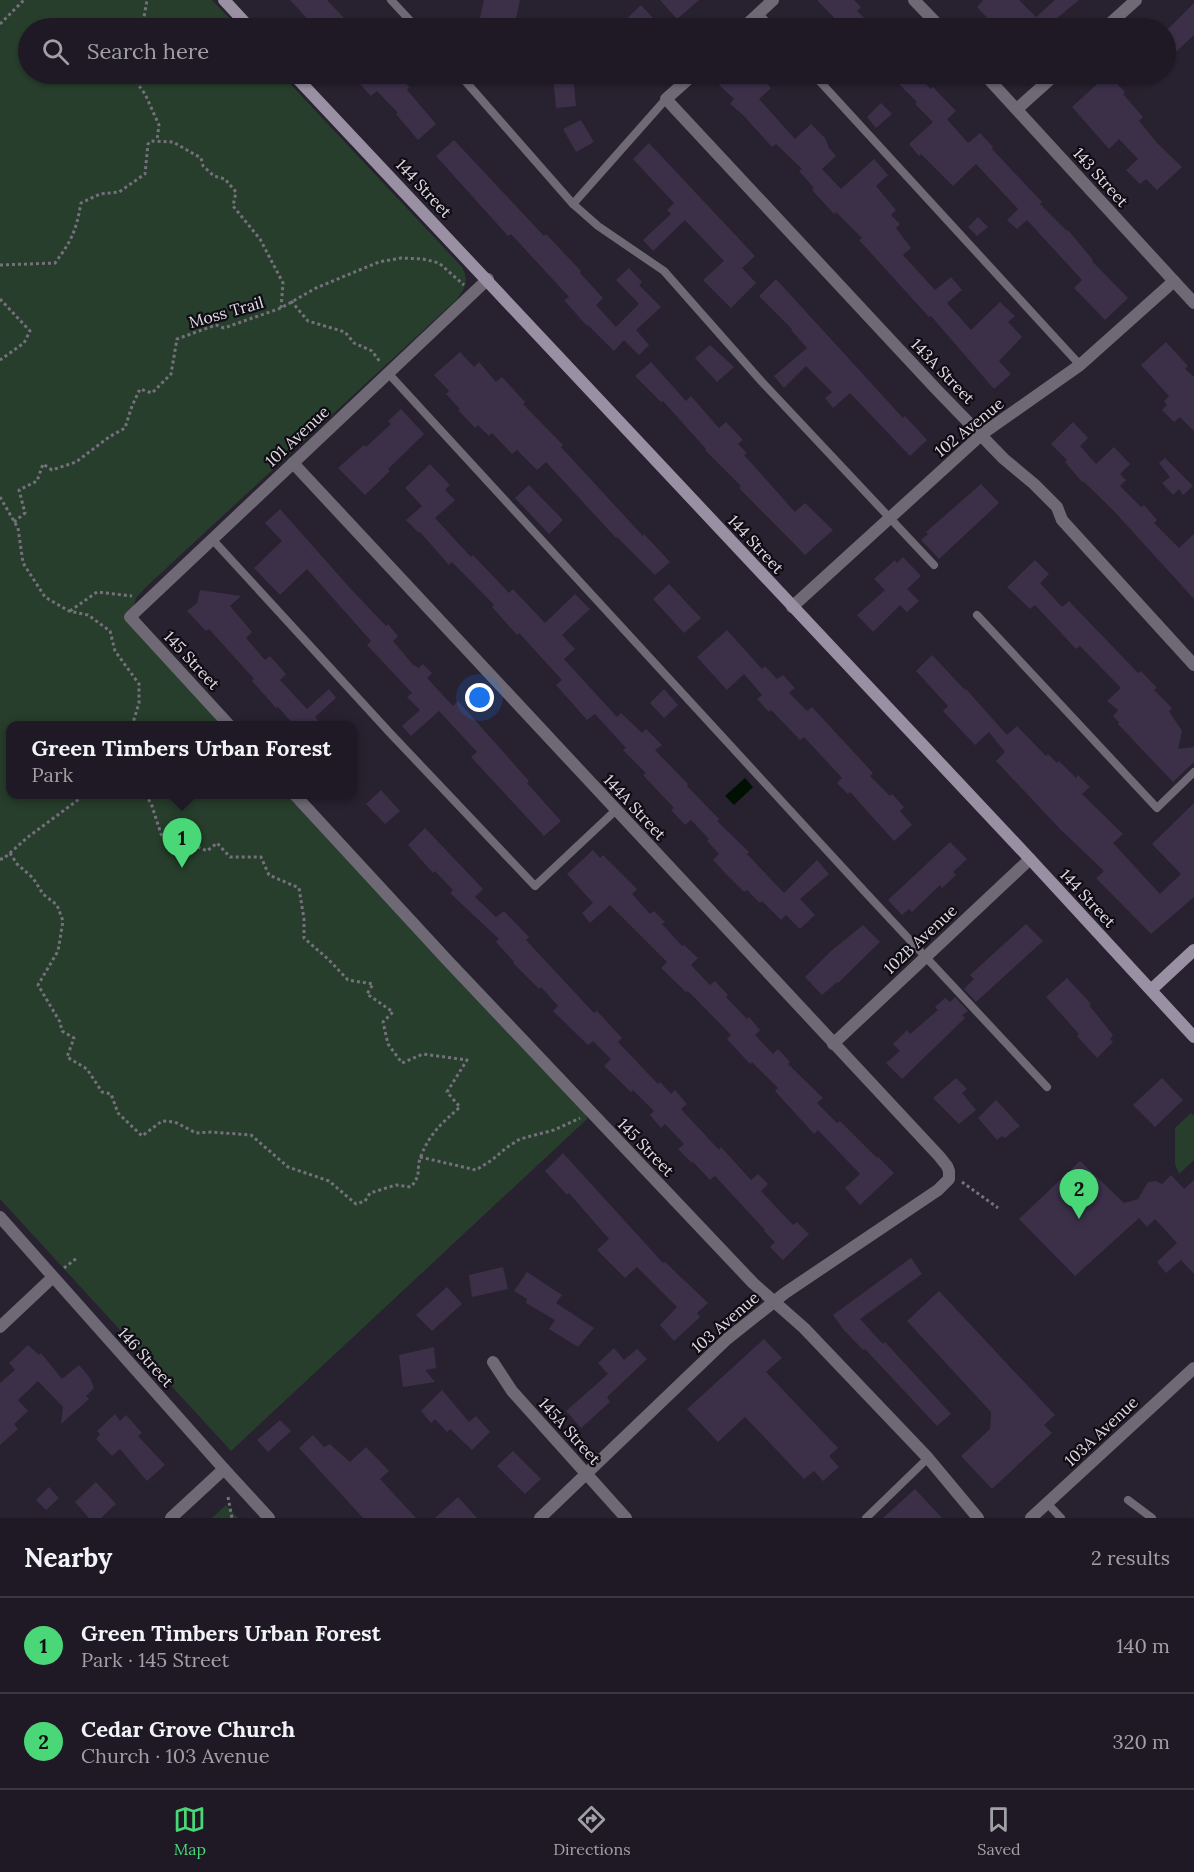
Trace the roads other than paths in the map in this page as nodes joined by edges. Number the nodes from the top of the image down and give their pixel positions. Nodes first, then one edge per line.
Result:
1 (224, 0) edge
2 (391, 0) edge
3 (773, 0) edge
4 (914, 0) edge
5 (1136, 0) edge
6 (759, 14) junction
7 (241, 18) edge
8 (408, 18) edge
9 (754, 18) edge
10 (763, 18) edge
11 (931, 18) edge
12 (1116, 18) edge
13 (303, 84) edge
14 (468, 84) edge
15 (683, 84) edge
16 (822, 84) edge
17 (993, 84) edge
18 (1045, 84) edge
19 (666, 99) junction
20 (1017, 109) junction
21 (573, 204) junction
22 (488, 279) junction
23 (1173, 280) junction
24 (1194, 303) edge
25 (1080, 364) junction
26 (388, 373) junction
27 (982, 434) junction
28 (293, 463) junction
29 (890, 518) junction
30 (212, 539) junction
31 (934, 565) dead end
32 (792, 607) junction
33 (977, 615) dead end
34 (130, 617) joint
35 (1194, 665) edge
36 (225, 721) edge
37 (1194, 772) edge
38 (298, 799) edge
39 (616, 810) junction
40 (1030, 859) junction
41 (1194, 950) edge
42 (926, 957) junction
43 (1151, 990) junction
44 (1194, 1037) edge
45 (833, 1044) junction
46 (1047, 1087) dead end
47 (950, 1175) joint
48 (0, 1217) edge
49 (53, 1277) junction
50 (774, 1301) junction
51 (0, 1327) edge
52 (493, 1362) dead end
53 (1194, 1368) edge
54 (928, 1458) junction
55 (224, 1469) junction
56 (586, 1474) junction
57 (1128, 1500) dead end
58 (1047, 1503) junction
59 (171, 1518) edge
60 (269, 1518) edge
61 (540, 1518) edge
62 (626, 1518) edge
63 (866, 1518) edge
64 (978, 1518) edge
65 (1031, 1518) edge
66 (1061, 1518) edge
67 (1152, 1518) edge

1 - 7 main road
2 - 8 lane
3 - 6 street
4 - 11 street
5 - 12 street
6 - 9 street
6 - 10 lane
13 - 22 main road, 144 Street
14 - 21 lane
15 - 19 street
16 - 25 lane
17 - 20 street, 143 Street
18 - 20 street
19 - 21 lane
19 - 27 street, 143A Street
20 - 23 street, 143 Street
21 - 29 lane
22 - 26 street, 101 Avenue
22 - 32 main road, 144 Street
23 - 24 street, 143 Street
23 - 25 street, 102 Avenue
25 - 27 street, 102 Avenue
26 - 28 street, 101 Avenue
26 - 42 lane
27 - 29 street, 102 Avenue
27 - 35 street, 143A Street
28 - 30 street, 101 Avenue
28 - 39 street, 144A Street
29 - 31 lane
29 - 32 street, 102 Avenue
30 - 34 street, 101 Avenue
30 - 39 lane
32 - 40 main road, 144 Street
33 - 37 lane
34 - 36 street, 145 Street
38 - 50 street, 145 Street
39 - 45 street, 144A Street
40 - 42 street, 102B Avenue
40 - 43 main road, 144 Street
41 - 43 main road
42 - 45 street, 102B Avenue
42 - 46 lane
43 - 44 main road, 144 Street
45 - 47 street, 144A Street
47 - 50 street, 103 Avenue
48 - 49 street, 146 Street
49 - 51 street
49 - 55 street, 146 Street
50 - 54 street, 145 Street
50 - 56 street, 103 Avenue
52 - 56 street, 145A Street
53 - 58 street, 103A Avenue
54 - 63 lane
54 - 64 street, 145 Street
55 - 59 street
55 - 60 street, 146 Street
56 - 61 street, 103 Avenue
56 - 62 street, 145A Street
57 - 67 lane
58 - 65 street, 103A Avenue
58 - 66 lane

